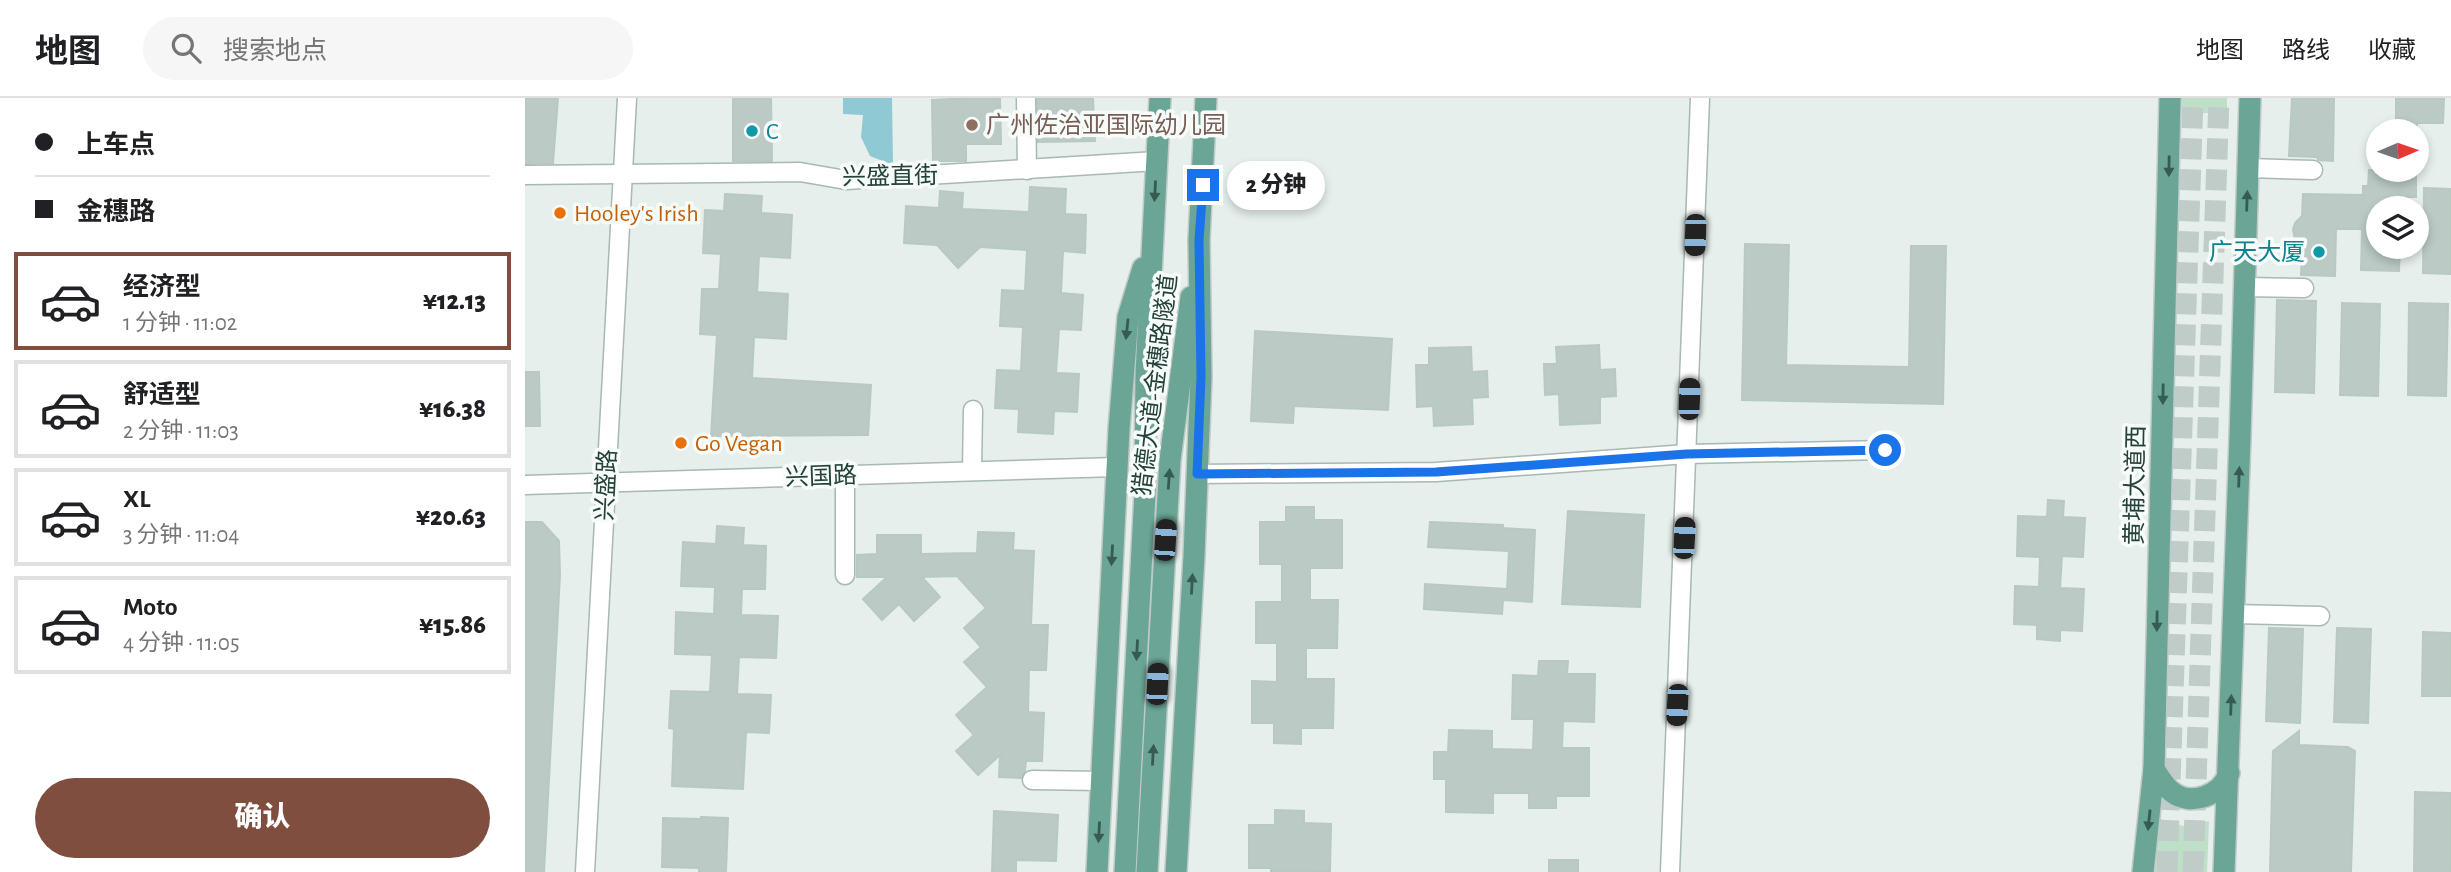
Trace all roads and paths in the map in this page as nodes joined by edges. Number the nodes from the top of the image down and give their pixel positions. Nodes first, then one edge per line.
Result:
1 (627, 98) edge
2 (1025, 98) edge
3 (1160, 98) edge
4 (1206, 98) edge
5 (1700, 98) edge
6 (2171, 98) edge
7 (2250, 98) edge
8 (1157, 161) junction
9 (2248, 168) junction
10 (1027, 170) junction
11 (2313, 170) dead end
12 (525, 175) edge
13 (623, 175) junction
14 (1152, 239) junction
15 (1199, 240) junction
16 (2245, 287) junction
17 (2304, 288) dead end
18 (973, 410) dead end
19 (1885, 450) dead end
20 (1687, 454) junction
21 (1116, 467) junction
22 (972, 471) junction
23 (1197, 474) junction
24 (845, 475) junction
25 (606, 482) junction
26 (525, 485) edge
27 (845, 575) dead end
28 (2233, 614) junction
29 (2320, 616) dead end
30 (2154, 769) junction
31 (2229, 773) junction
32 (1032, 780) dead end
33 (1102, 781) junction
34 (585, 872) edge
35 (1097, 872) edge
36 (1125, 872) edge
37 (1147, 872) edge
38 (1176, 872) edge
39 (1670, 872) edge
40 (2143, 872) edge
41 (2224, 872) edge

1 - 13 street, 兴盛路
2 - 10 street
3 - 8 main road
4 - 15 main road
5 - 20 street
6 -> 30 main road, 黄埔大道西
7 - 9 main road
8 - 10 street, 兴盛直街
8 -> 14 main road
9 - 11 street
16 -> 9 main road
10 - 13 street, 兴盛直街
12 - 13 street, 兴盛直街
13 - 25 street, 兴盛路
14 -> 21 main road
14 -> 36 main road, 猎德大道-金穗路隧道
15 - 23 main road
37 -> 15 main road, 猎德大道-金穗路隧道
16 - 17 street
28 -> 16 main road
18 - 22 street
19 - 20 street
20 - 23 street
20 - 39 street
21 - 22 street, 兴国路
21 -> 33 main road
22 - 24 street, 兴国路
38 -> 23 main road
24 - 25 street, 兴国路
24 - 27 street
25 - 26 street, 兴国路
25 - 34 street, 兴盛路
28 - 29 street
31 -> 28 main road
30 - 31 main road
30 -> 40 main road, 黄埔大道西
31 - 41 main road
32 - 33 street
33 -> 35 main road

